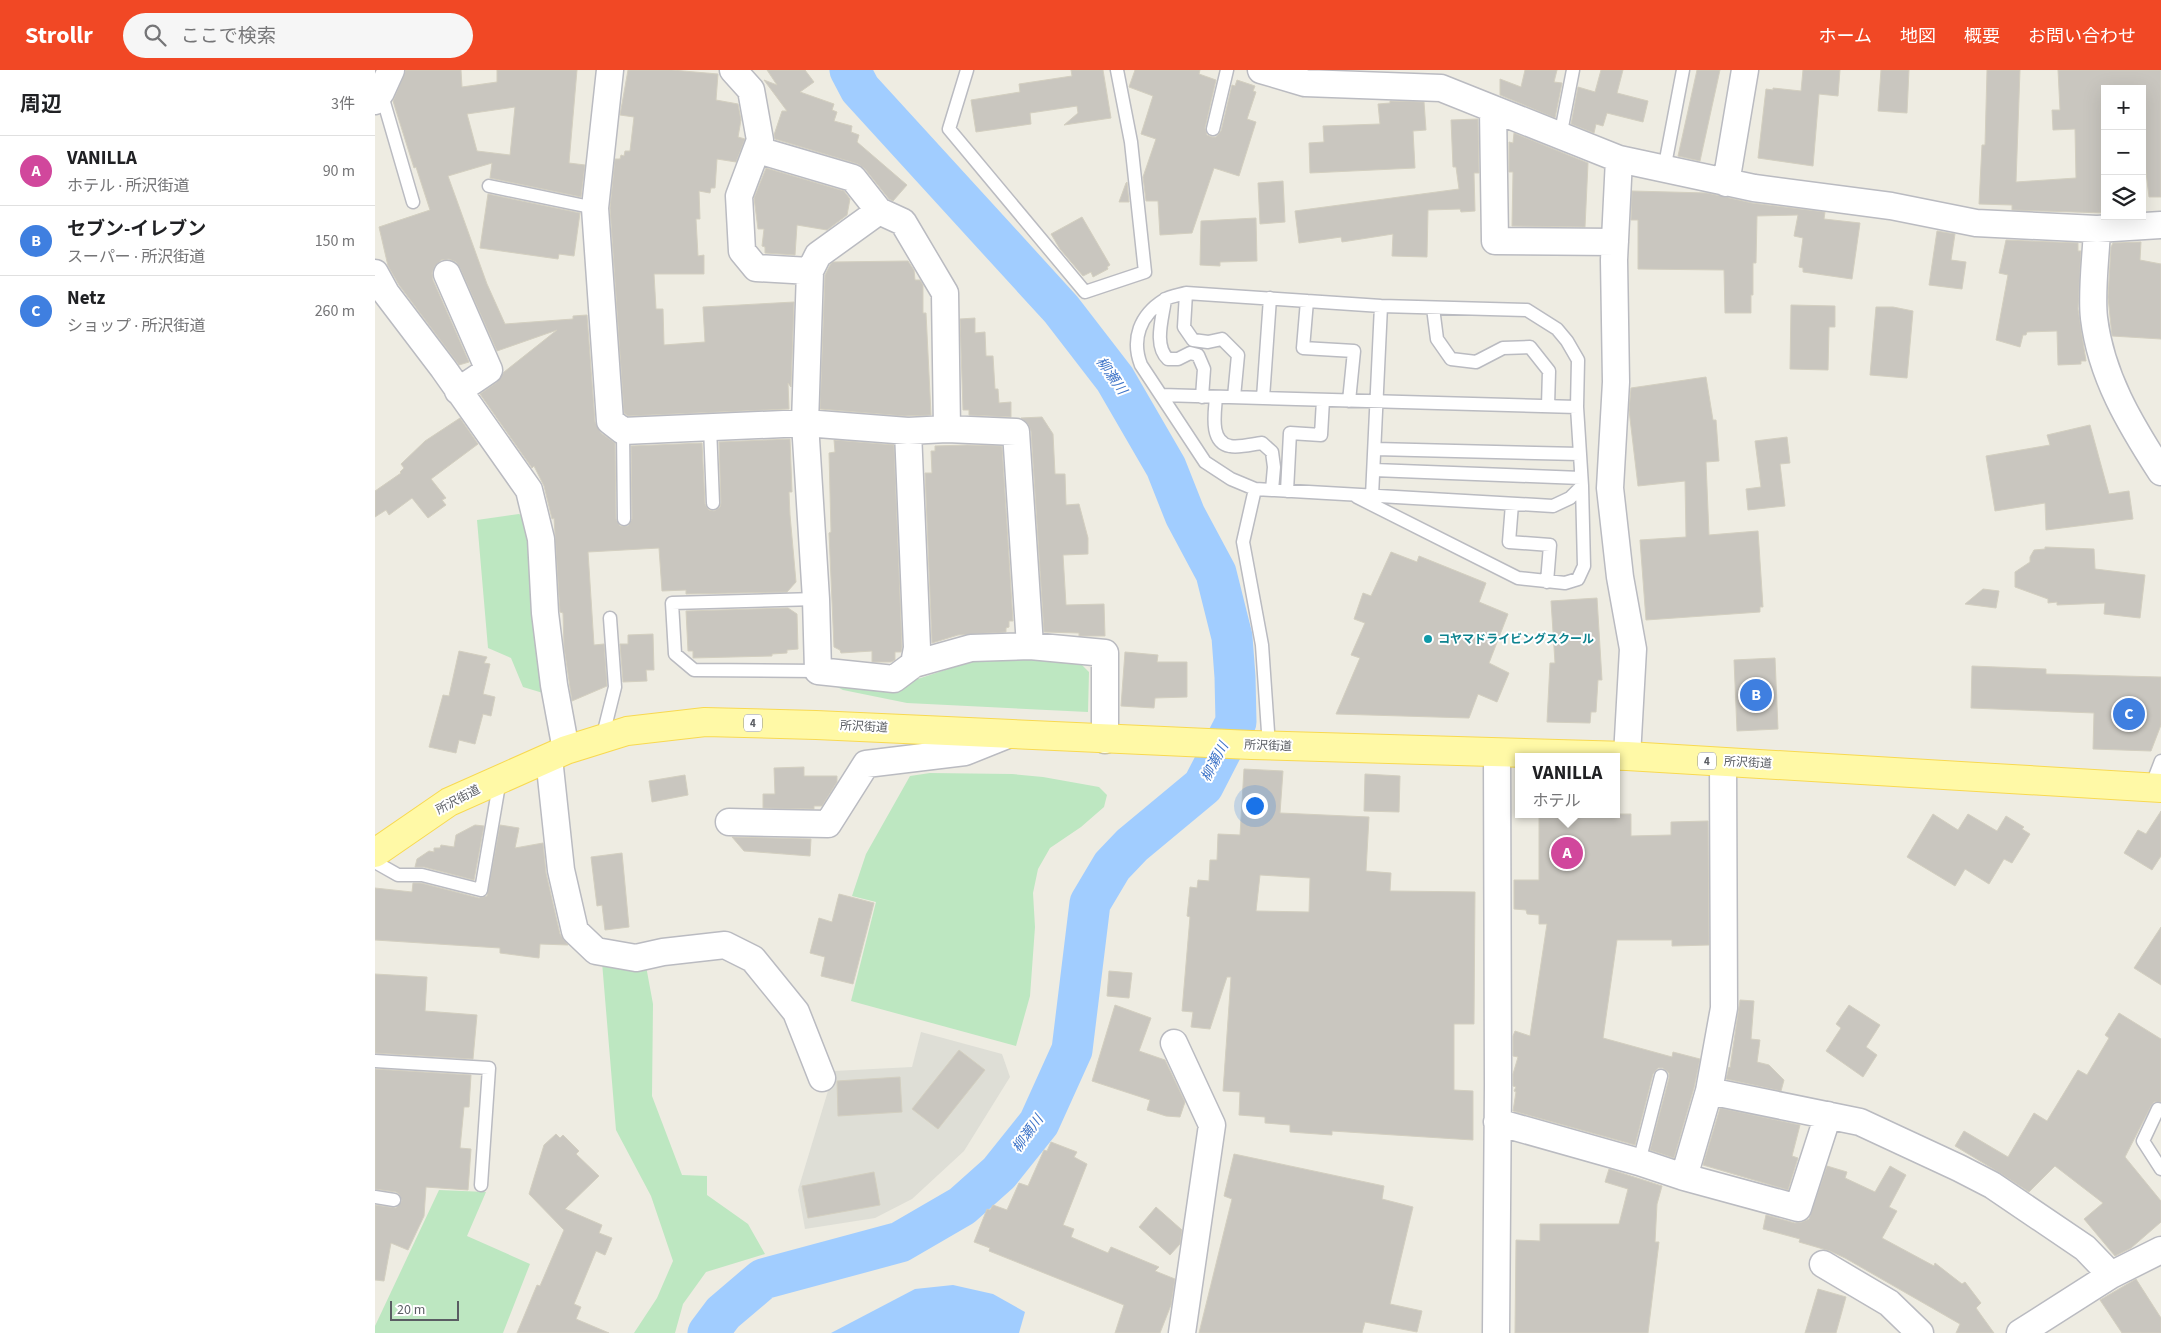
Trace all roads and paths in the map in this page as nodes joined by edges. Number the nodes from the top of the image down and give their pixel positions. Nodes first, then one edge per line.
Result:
1 (610, 70) edge
2 (733, 70) edge
3 (967, 70) edge
4 (1117, 70) edge
5 (1227, 70) edge
6 (1261, 70) edge
7 (1573, 70) edge
8 (1683, 70) edge
9 (1745, 70) edge
10 (382, 88) edge
11 (1493, 110) junction
12 (1213, 129) dead end
13 (1560, 137) junction
14 (758, 150) junction
15 (1619, 159) junction
16 (1664, 170) junction
17 (1726, 183) junction
18 (489, 186) dead end
19 (413, 202) dead end
20 (595, 208) junction
21 (879, 211) junction
22 (2161, 225) edge
23 (2097, 229) junction
24 (1615, 242) junction
25 (810, 272) junction
26 (375, 273) edge
27 (447, 274) dead end
28 (1187, 293) junction
29 (1270, 298) junction
30 (1165, 300) junction
31 (1307, 301) junction
32 (1381, 306) junction
33 (1433, 308) junction
34 (458, 391) junction
35 (1161, 395) junction
36 (1202, 396) junction
37 (1216, 397) junction
38 (1234, 397) junction
39 (1263, 398) junction
40 (1323, 400) junction
41 (1349, 401) junction
42 (1377, 401) junction
43 (1548, 406) junction
44 (1577, 407) junction
45 (805, 423) junction
46 (710, 427) junction
47 (947, 429) junction
48 (623, 431) junction
49 (908, 431) junction
50 (1375, 449) junction
51 (1580, 454) junction
52 (1374, 470) junction
53 (2161, 472) edge
54 (1581, 482) junction
55 (1255, 489) junction
56 (1272, 490) junction
57 (1287, 491) junction
58 (1353, 495) junction
59 (1372, 496) junction
60 (713, 503) dead end
61 (1512, 504) junction
62 (624, 519) dead end
63 (1547, 582) junction
64 (816, 599) junction
65 (609, 618) dead end
66 (1030, 646) junction
67 (914, 664) junction
68 (818, 671) junction
69 (1010, 734) junction
70 (602, 739) junction
71 (1105, 740) junction
72 (1260, 746) junction
73 (1497, 753) junction
74 (1515, 753) edge
75 (558, 754) junction
76 (1620, 756) edge
77 (1627, 756) junction
78 (2161, 761) edge
79 (1723, 762) junction
80 (500, 779) junction
81 (2156, 788) edge
82 (729, 822) dead end
83 (375, 853) edge
84 (375, 862) edge
85 (1174, 1043) dead end
86 (375, 1060) edge
87 (1661, 1076) dead end
88 (821, 1078) dead end
89 (1709, 1091) junction
90 (2158, 1109) dead end
91 (1828, 1115) junction
92 (1497, 1122) junction
93 (1639, 1162) junction
94 (2161, 1169) edge
95 (1684, 1177) junction
96 (481, 1185) dead end
97 (375, 1197) edge
98 (394, 1200) dead end
99 (2161, 1250) edge
100 (1823, 1264) dead end
101 (2111, 1275) junction
102 (1190, 1331) edge
103 (1496, 1333) edge
104 (1920, 1333) edge
105 (2020, 1333) edge

1 - 20 street
2 - 14 street
3 - 4 lane
5 - 12 lane
6 - 11 street
7 - 13 lane
8 - 16 lane
9 - 17 street
10 - 19 lane
11 - 13 street
11 - 24 street
13 - 15 street
14 - 21 street
14 - 25 street
15 - 16 street
15 - 24 street
16 - 17 street
17 - 23 street
18 - 20 lane
20 - 48 street
21 - 25 street
21 - 47 street
22 - 23 street
23 - 53 street
24 - 77 street
25 - 45 street
26 - 34 street
27 - 34 street
28 - 29 lane
28 - 30 lane
28 - 38 lane
29 - 31 lane
29 - 39 lane
30 - 35 lane
30 - 36 lane
31 - 32 lane
31 - 41 lane
32 - 33 lane
32 - 42 lane
33 - 43 lane
33 - 44 lane
34 - 75 street
35 - 36 lane
35 - 55 lane
36 - 37 lane
37 - 38 lane
37 - 56 lane
38 - 39 lane
39 - 40 lane
40 - 41 lane
40 - 57 lane
41 - 42 lane
42 - 43 lane
42 - 50 lane
43 - 44 lane
44 - 51 lane
45 - 46 street
45 - 49 street
45 - 64 street
46 - 48 street
46 - 60 lane
47 - 49 street
47 - 66 street
48 - 62 lane
49 - 67 street
50 - 51 lane
50 - 52 lane
51 - 54 lane
52 - 54 lane
52 - 59 lane
54 - 61 lane
54 - 63 lane
55 - 56 lane
55 - 72 lane
56 - 57 lane
57 - 58 lane
58 - 59 lane
58 - 63 lane
59 - 61 lane
61 - 63 lane
64 - 68 street
64 - 68 lane
65 - 70 lane
66 - 67 street
66 - 71 street
67 - 68 street
69 - 70 main road, 所沢街道 / 4
69 - 71 main road, 所沢街道 / 4
69 - 82 street
70 - 75 main road, 所沢街道 / 4
71 - 72 main road, 所沢街道 / 4
72 - 73 main road, 所沢街道 / 4
73 - 74 main road, 所沢街道 / 4
73 - 92 street
75 - 80 main road, 所沢街道 / 4
75 - 88 street
76 - 77 main road, 所沢街道 / 4
77 - 79 main road, 所沢街道 / 4
78 - 81 lane
79 - 81 main road, 所沢街道 / 4
79 - 89 street
80 - 83 main road, 所沢街道 / 4
80 - 84 lane
85 - 102 street
86 - 96 lane
87 - 93 lane
89 - 91 street
89 - 95 street
90 - 94 lane
91 - 95 street
91 - 101 street
92 - 93 street
92 - 103 street
93 - 95 street
97 - 98 lane
99 - 101 street
100 - 104 street
101 - 105 street

